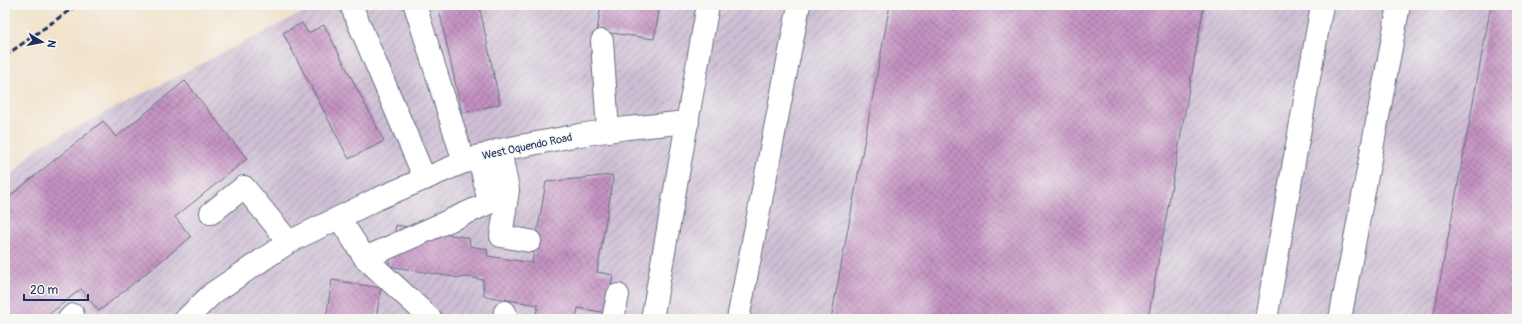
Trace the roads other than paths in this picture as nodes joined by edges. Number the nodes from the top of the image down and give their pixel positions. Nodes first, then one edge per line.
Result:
1 (351, 5) edge
2 (415, 5) edge
3 (708, 5) edge
4 (799, 5) edge
5 (1322, 5) edge
6 (1398, 5) edge
7 (602, 41) dead end
8 (688, 122) junction
9 (608, 131) junction
10 (500, 150) junction
11 (471, 159) junction
12 (424, 179) junction
13 (210, 213) dead end
14 (339, 218) junction
15 (530, 241) dead end
16 (289, 242) junction
17 (365, 258) junction
18 (618, 295) dead end
19 (186, 319) edge
20 (432, 319) edge
21 (613, 319) edge
22 (652, 319) edge
23 (738, 319) edge
24 (1266, 319) edge
25 (1340, 319) edge

1 - 12 street
2 - 11 street
3 - 8 street
4 - 23 street
5 - 24 street
6 - 25 street
7 - 9 street
8 - 9 street, West Oquendo Road
8 - 22 street
9 - 10 street, West Oquendo Road
10 - 11 street, West Oquendo Road
10 - 15 street
11 - 12 street, West Oquendo Road
11 - 17 street
12 - 14 street, West Oquendo Road
13 - 16 street
14 - 16 street, West Oquendo Road
14 - 17 street
16 - 19 street, West Oquendo Road
17 - 20 street
18 - 21 street

